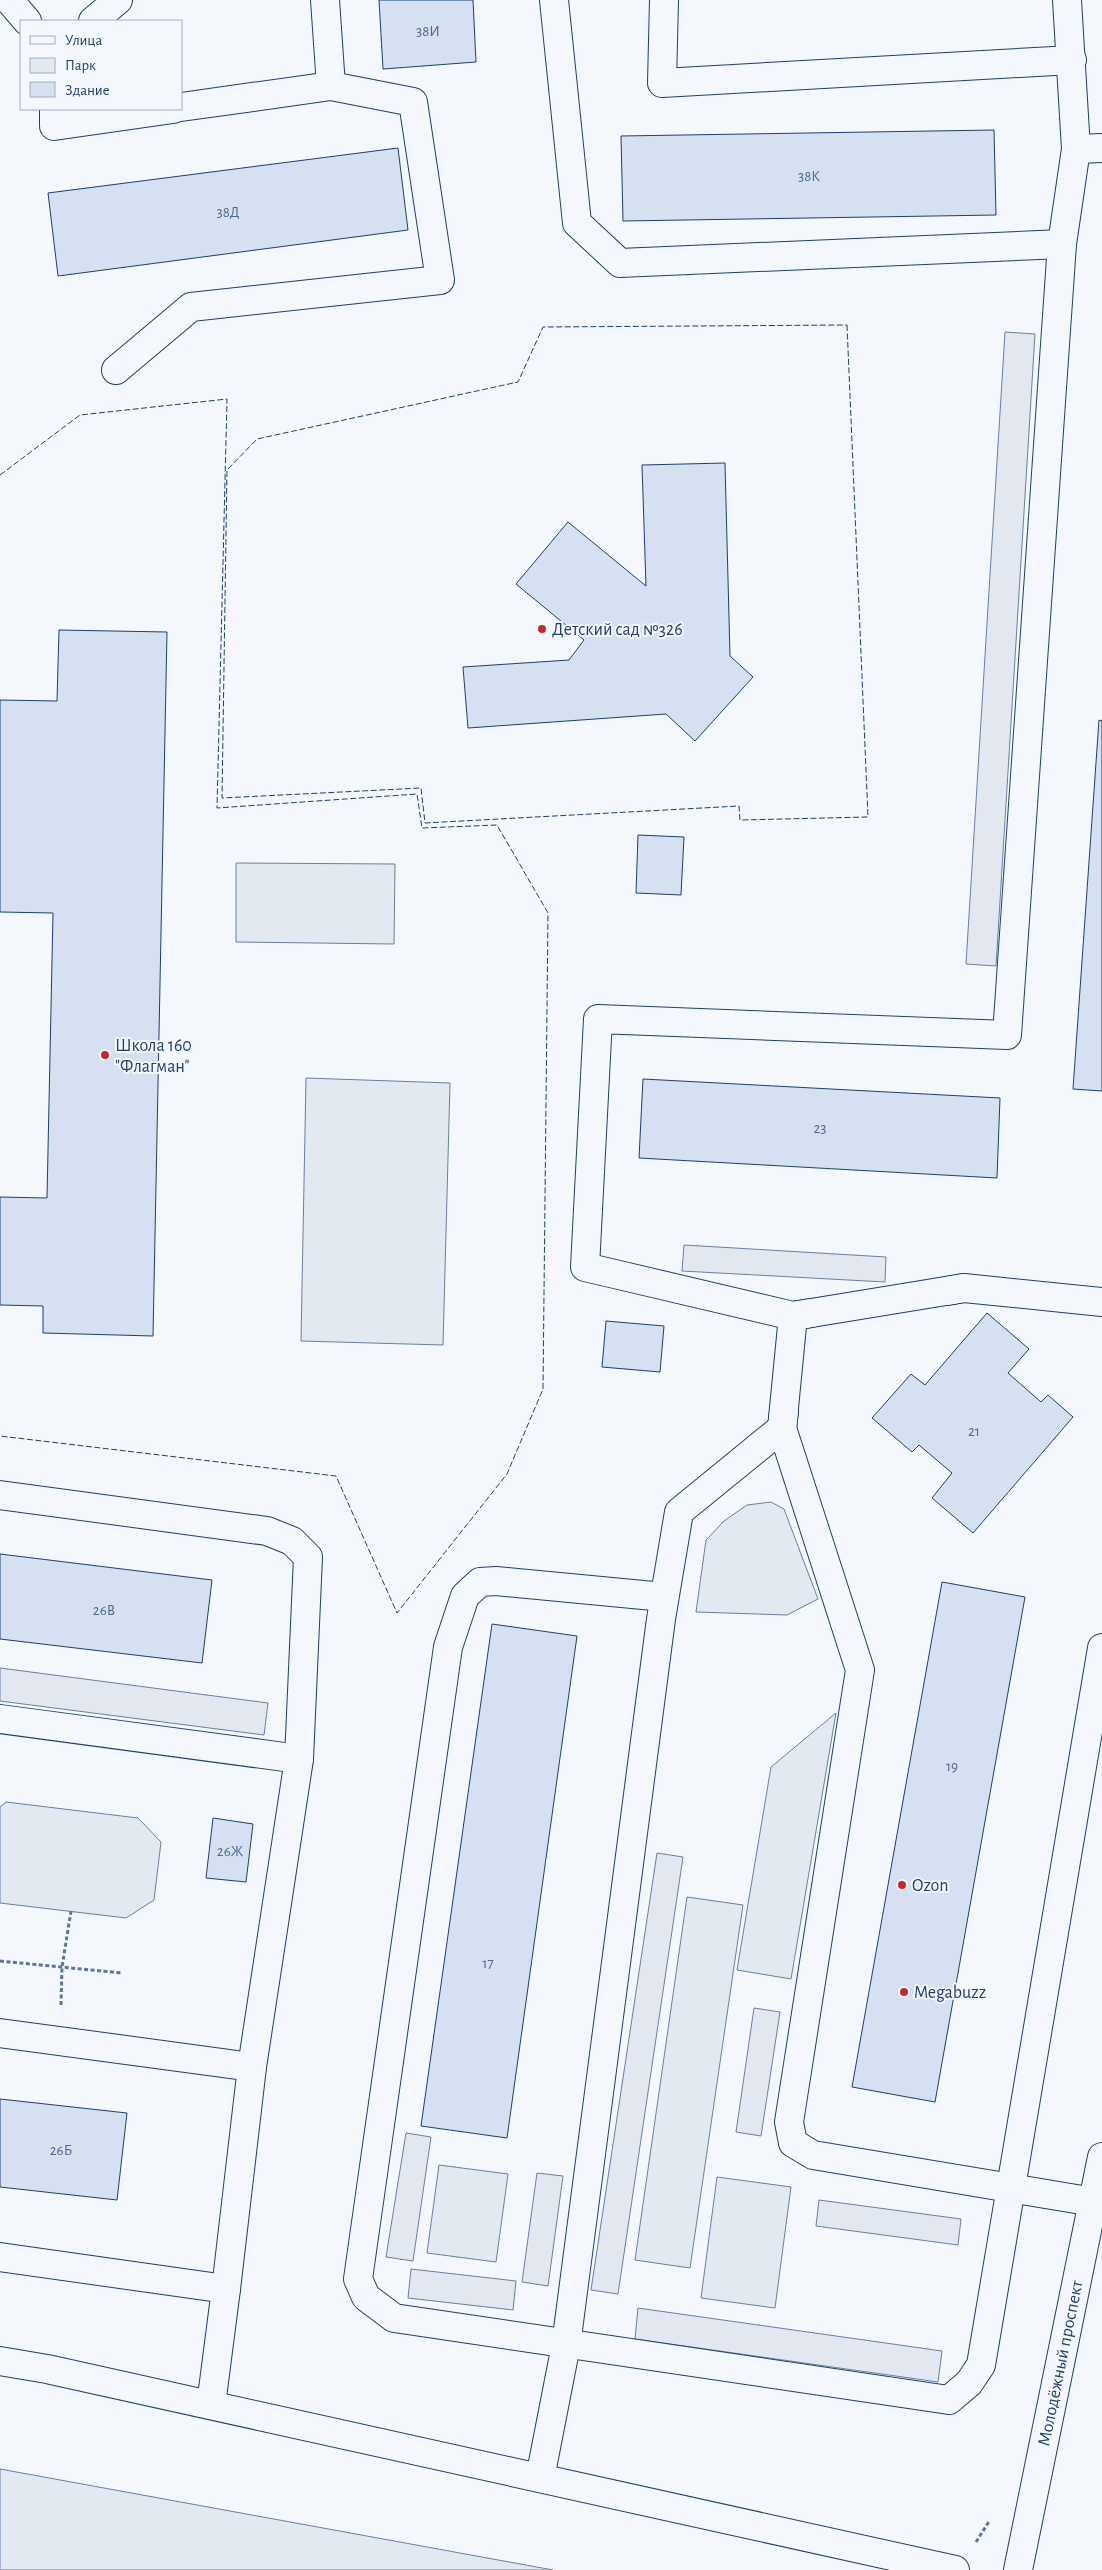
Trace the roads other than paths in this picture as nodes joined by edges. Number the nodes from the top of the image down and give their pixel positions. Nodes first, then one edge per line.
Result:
1 (9, 0) edge
2 (118, 0) edge
3 (325, 0) edge
4 (554, 0) edge
5 (664, 0) edge
6 (1067, 0) edge
7 (26, 20) edge
8 (94, 20) edge
9 (1072, 60) junction
10 (331, 86) junction
11 (182, 108) edge
12 (54, 110) edge
13 (165, 110) edge
14 (1089, 149) edge
15 (1062, 244) junction
16 (116, 370) dead end
17 (1102, 1302) edge
18 (793, 1316) junction
19 (782, 1428) junction
20 (0, 1495) edge
21 (664, 1597) junction
22 (1102, 1648) edge
23 (0, 1719) edge
24 (299, 1758) junction
25 (0, 2033) edge
26 (252, 2067) junction
27 (1102, 2157) edge
28 (1012, 2188) junction
29 (1094, 2202) junction
30 (0, 2257) edge
31 (226, 2289) junction
32 (566, 2345) junction
33 (0, 2361) edge
34 (211, 2405) junction
35 (540, 2478) junction
36 (955, 2570) edge
37 (1018, 2570) edge

1 - 7 street
2 - 8 street
3 - 10 street
4 - 15 street
5 - 9 street
6 - 9 street
9 - 14 street
10 - 11 street
10 - 16 street
12 - 13 street
14 - 15 street
15 - 18 street
17 - 18 street
18 - 19 street
19 - 21 street
19 - 28 street
20 - 24 street
21 - 32 street
21 - 32 street
22 - 28 street
23 - 24 street
24 - 26 street
25 - 26 street
26 - 31 street
27 - 29 street, Молодёжный проспект
28 - 29 street
28 - 32 street
29 - 37 street, Молодёжный проспект
30 - 31 street
31 - 34 street
32 - 35 street
33 - 34 street
34 - 35 street
35 - 36 street

